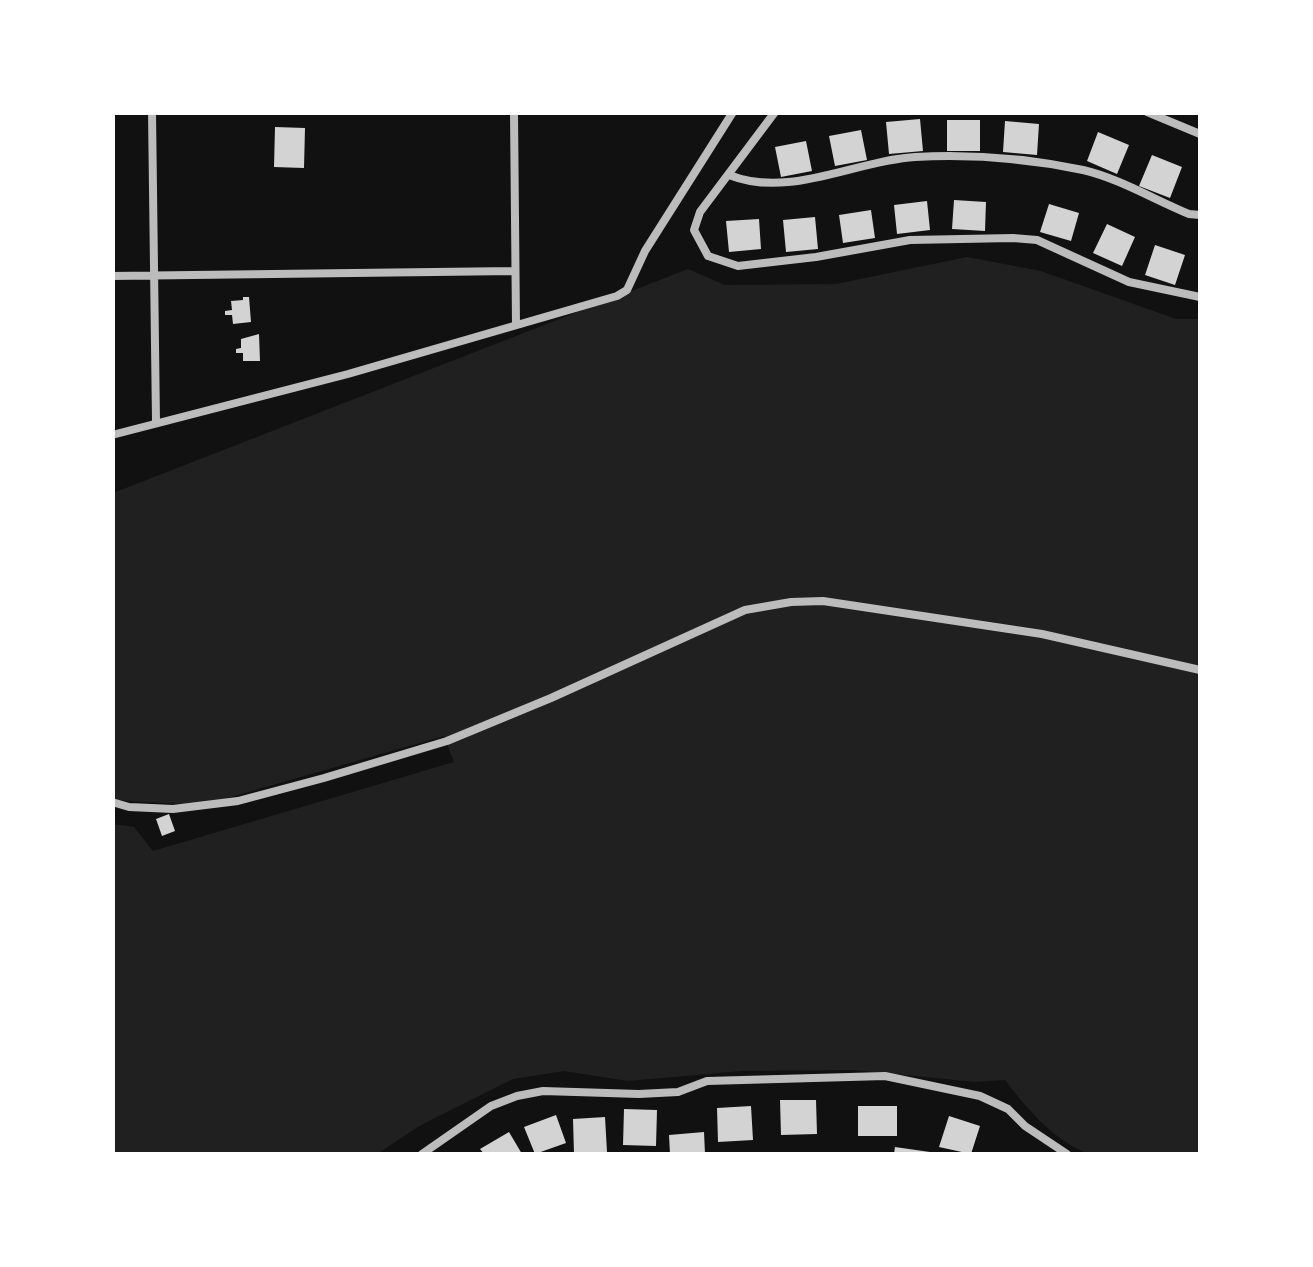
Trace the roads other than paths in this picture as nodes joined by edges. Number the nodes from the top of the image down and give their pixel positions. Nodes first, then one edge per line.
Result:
1 (152, 112) edge
2 (514, 112) edge
3 (732, 112) edge
4 (775, 112) edge
5 (1148, 112) edge
6 (1200, 134) edge
7 (729, 176) junction
8 (1200, 216) edge
9 (514, 271) junction
10 (112, 276) edge
11 (153, 276) junction
12 (1200, 297) edge
13 (516, 325) junction
14 (156, 422) junction
15 (112, 435) edge
16 (1200, 670) edge
17 (112, 802) edge
18 (422, 1154) edge
19 (1068, 1154) edge

1 - 11 street
2 - 9 street
3 - 13 street
4 - 7 street
5 - 6 street
7 - 8 street
7 - 12 street
9 - 11 street
9 - 13 street
10 - 11 street
11 - 14 street
13 - 14 street
14 - 15 street
16 - 17 street
18 - 19 street

